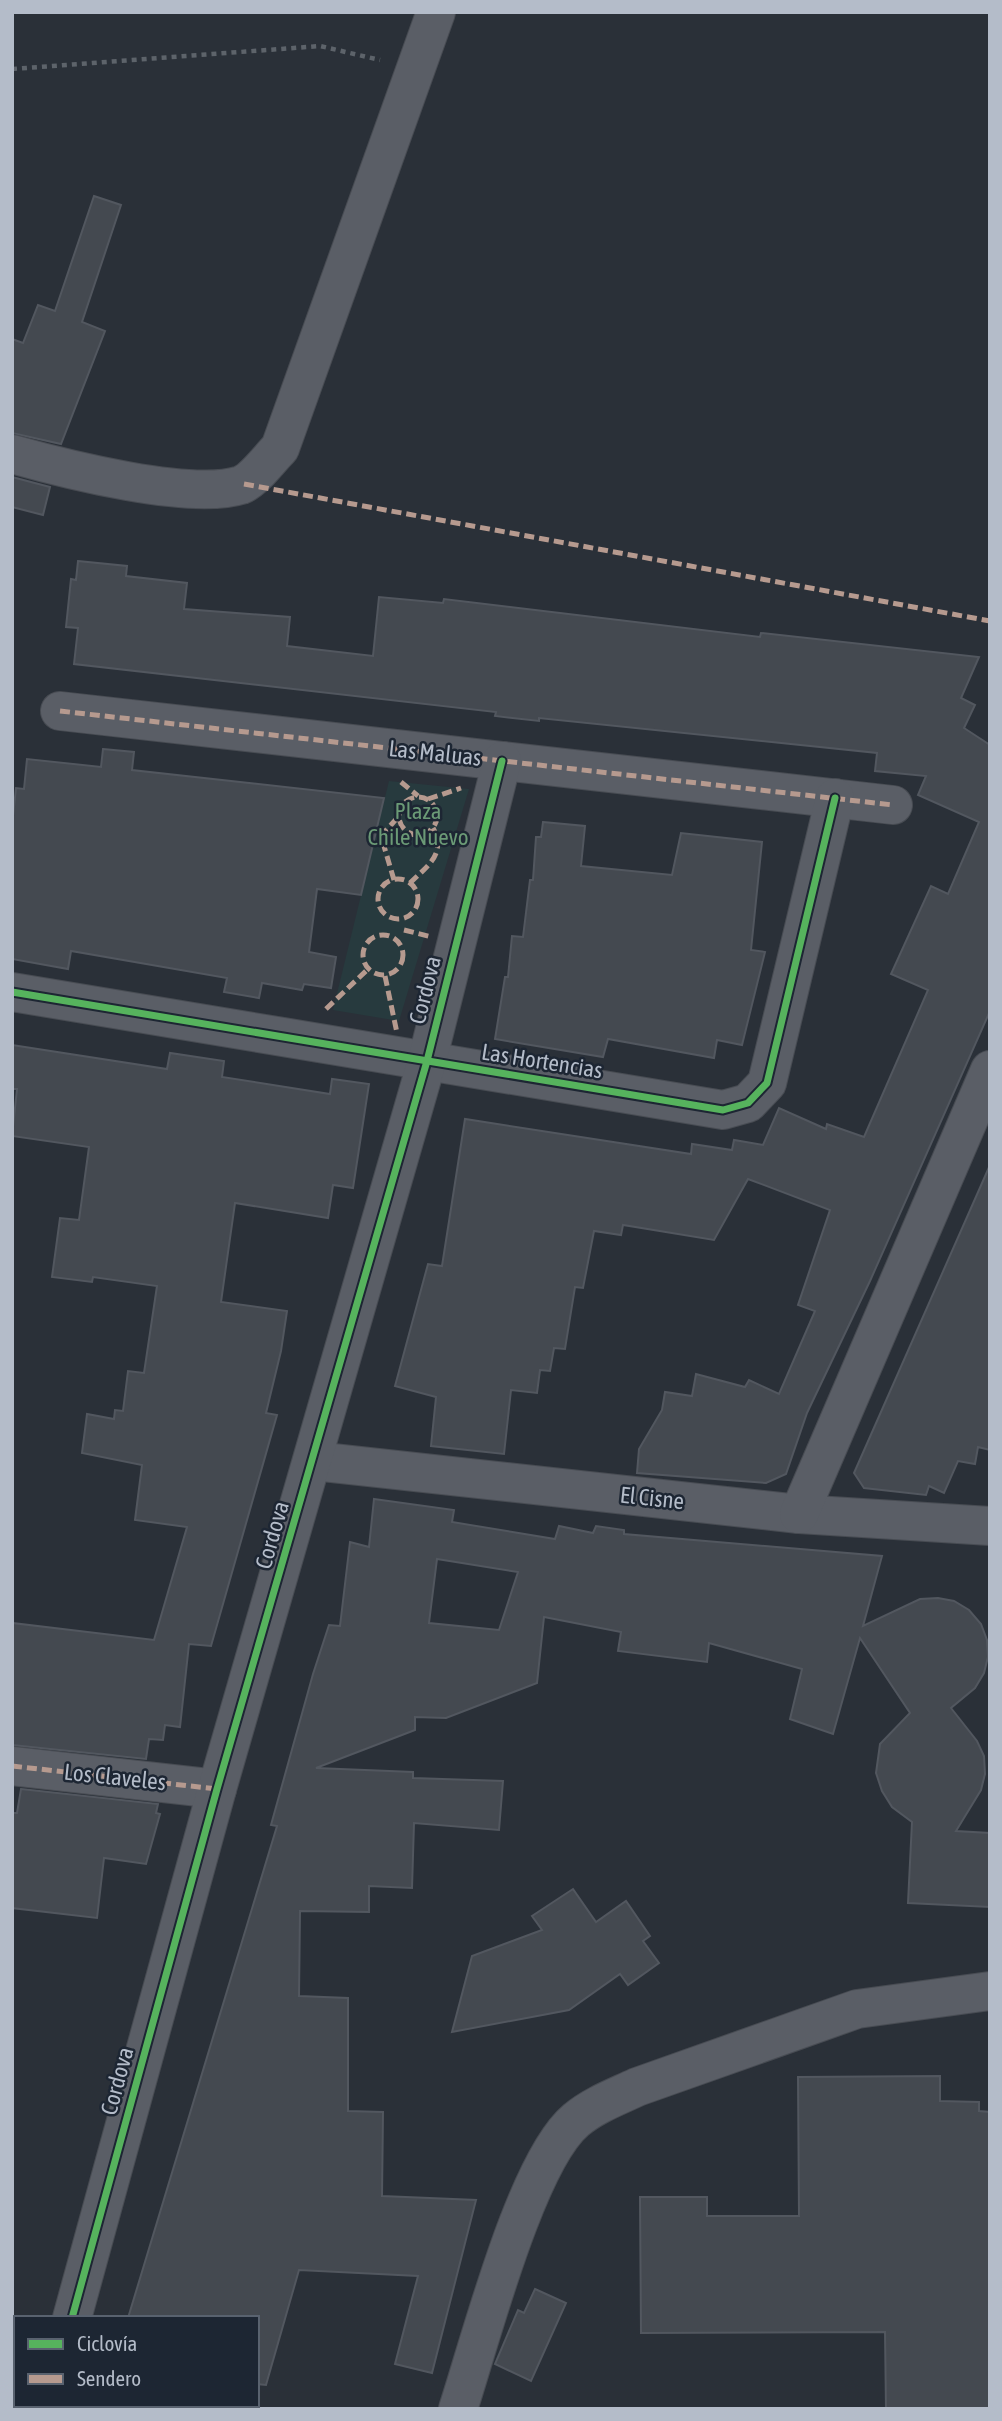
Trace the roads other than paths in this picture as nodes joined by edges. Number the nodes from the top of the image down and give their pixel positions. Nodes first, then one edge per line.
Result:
1 (436, 12) edge
2 (12, 454) edge
3 (60, 711) dead end
4 (502, 761) junction
5 (835, 798) junction
6 (893, 805) dead end
7 (12, 992) edge
8 (428, 1061) junction
9 (990, 1070) edge
10 (314, 1461) junction
11 (799, 1514) junction
12 (990, 1526) edge
13 (12, 1766) edge
14 (218, 1789) junction
15 (990, 1991) edge
16 (73, 2316) edge
17 (458, 2409) edge

1 - 2 street
3 - 4 street, Las Maluas
4 - 5 street, Las Maluas
4 - 8 street, Cordova
5 - 6 street, Las Maluas
5 - 8 street, Las Hortencias
7 - 8 street, Las Hortencias
8 - 10 street, Cordova
9 - 11 street
10 - 11 street, El Cisne
10 - 14 street, Cordova
11 - 12 street, El Cisne
13 - 14 street, Los Claveles
14 - 16 street, Cordova
15 - 17 street

